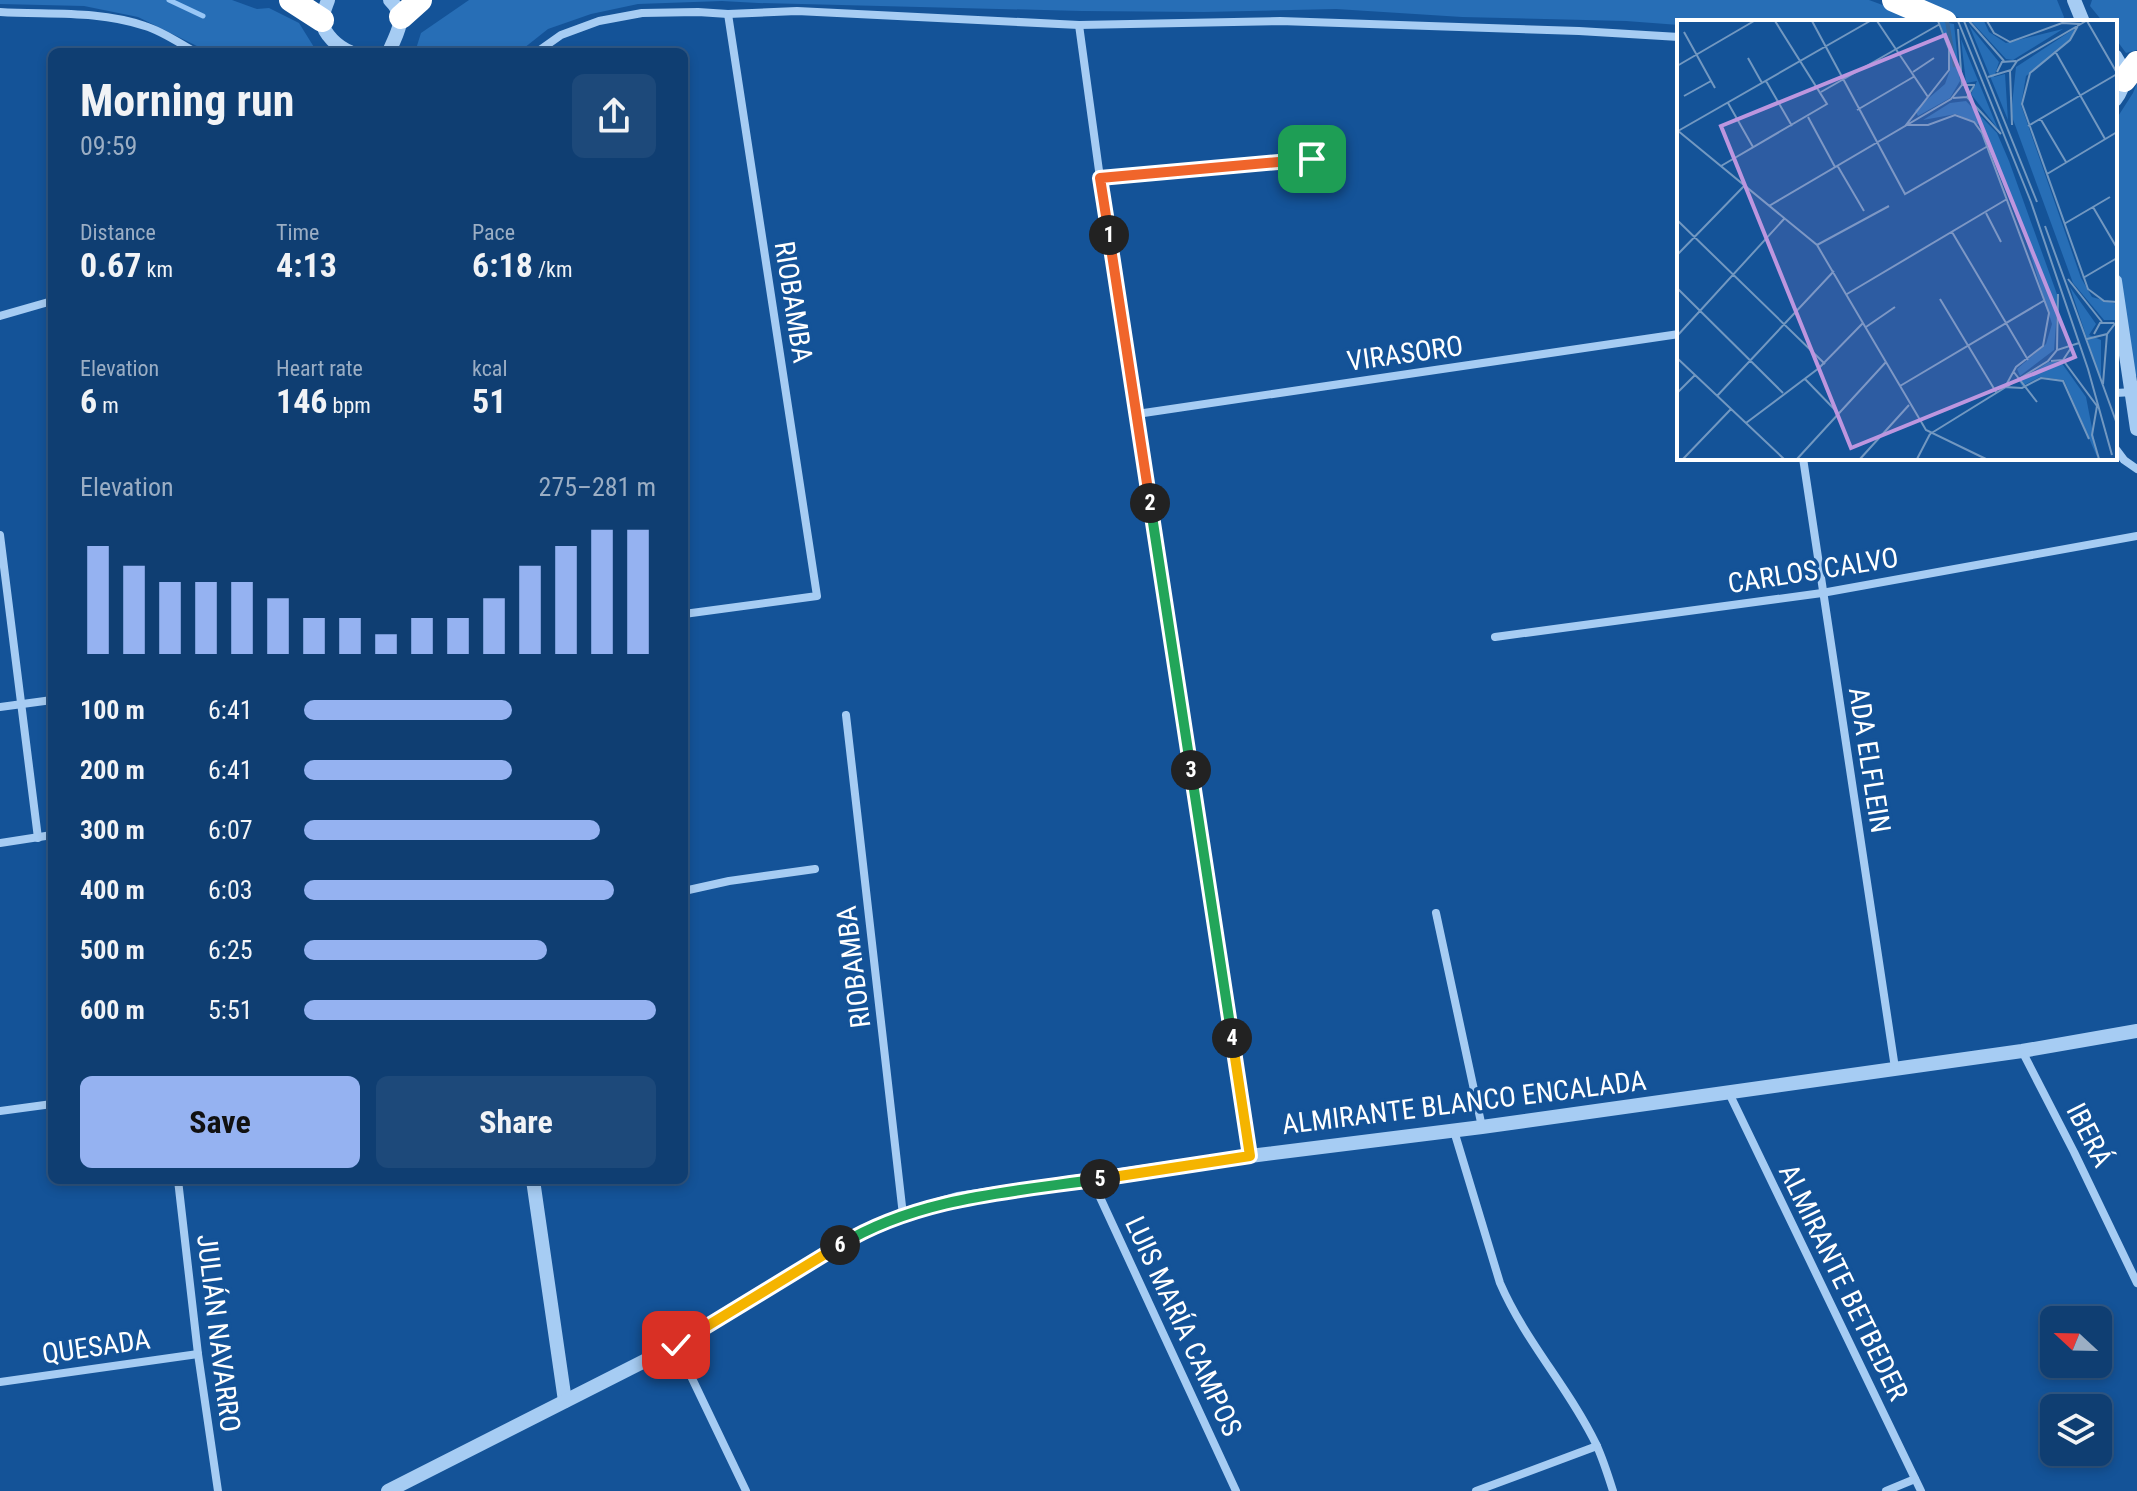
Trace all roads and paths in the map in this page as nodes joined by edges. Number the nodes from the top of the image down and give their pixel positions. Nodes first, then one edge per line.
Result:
1 (291, 0) edge
2 (420, 0) edge
3 (1894, 0) edge
4 (395, 9) edge
5 (325, 10) edge
6 (0, 12) edge
7 (728, 14) junction
8 (1940, 20) edge
9 (1079, 25) junction
10 (1677, 37) edge
11 (391, 47) edge
12 (187, 48) edge
13 (343, 48) edge
14 (543, 48) edge
15 (2117, 59) edge
16 (2125, 81) edge
17 (1312, 159) dead end
18 (1100, 178) junction
19 (2117, 293) edge
20 (48, 302) edge
21 (0, 316) edge
22 (1677, 334) edge
23 (2134, 392) edge
24 (1137, 414) junction
25 (2137, 429) edge
26 (2117, 451) edge
27 (1803, 460) edge
28 (2137, 469) edge
29 (0, 535) edge
30 (2137, 536) edge
31 (1822, 593) junction
32 (688, 613) edge
33 (1495, 637) dead end
34 (48, 701) edge
35 (22, 704) junction
36 (0, 707) edge
37 (846, 715) dead end
38 (48, 836) edge
39 (38, 838) junction
40 (0, 843) edge
41 (815, 869) dead end
42 (688, 890) edge
43 (1436, 913) dead end
44 (2137, 1031) edge
45 (2022, 1051) junction
46 (1895, 1068) junction
47 (1729, 1093) junction
48 (48, 1105) edge
49 (0, 1111) edge
50 (1482, 1127) junction
51 (1454, 1131) junction
52 (1250, 1156) junction
53 (1092, 1180) junction
54 (178, 1184) edge
55 (534, 1184) edge
56 (903, 1215) junction
57 (2137, 1283) edge
58 (676, 1345) junction
59 (198, 1354) junction
60 (0, 1382) edge
61 (565, 1401) junction
62 (1597, 1446) junction
63 (1915, 1479) junction
64 (390, 1490) edge
65 (218, 1491) edge
66 (746, 1491) edge
67 (1236, 1491) edge
68 (1476, 1491) edge
69 (1613, 1491) edge
70 (1886, 1491) edge
71 (1921, 1491) edge

1 - 5 highway
2 - 4 highway
3 - 8 highway
4 - 11 street
5 - 13 street
6 - 12 street
7 - 9 street
7 - 14 street
7 - 32 street, RIOBAMBA
9 - 10 street
9 - 18 street
15 - 16 street
17 - 18 street
18 - 24 street
19 - 23 street
20 - 21 street
22 - 24 street, VIRASORO
23 - 25 street
24 - 52 street
26 - 28 street
27 - 31 street, ADA ELFLEIN
29 - 35 street
30 - 31 street, CARLOS CALVO
31 - 33 street, CARLOS CALVO
31 - 46 street, ADA ELFLEIN
34 - 35 street
35 - 36 street
35 - 39 street
37 - 56 street, RIOBAMBA
38 - 39 street
39 - 40 street
41 - 42 street
43 - 50 street
44 - 45 street, ALMIRANTE BLANCO ENCALADA
45 - 46 street, ALMIRANTE BLANCO ENCALADA
45 - 57 street, IBERÁ
46 - 47 street, ALMIRANTE BLANCO ENCALADA
47 - 50 street, ALMIRANTE BLANCO ENCALADA
47 - 63 street, ALMIRANTE BETBEDER
48 - 49 street
50 - 51 street, ALMIRANTE BLANCO ENCALADA
51 - 52 street, ALMIRANTE BLANCO ENCALADA
51 - 62 street
52 - 53 street, ALMIRANTE BLANCO ENCALADA
53 - 56 street, ALMIRANTE BLANCO ENCALADA
53 - 67 street, LUIS MARÍA CAMPOS
54 - 59 street, JULIÁN NAVARRO
55 - 61 street
56 - 58 street, ALMIRANTE BLANCO ENCALADA
58 - 61 street, ALMIRANTE BLANCO ENCALADA
58 - 66 street
59 - 60 street, QUESADA
59 - 65 street, JULIÁN NAVARRO
61 - 64 street, ALMIRANTE BLANCO ENCALADA
62 - 68 street
62 - 69 street
63 - 70 street
63 - 71 street, ALMIRANTE BETBEDER

